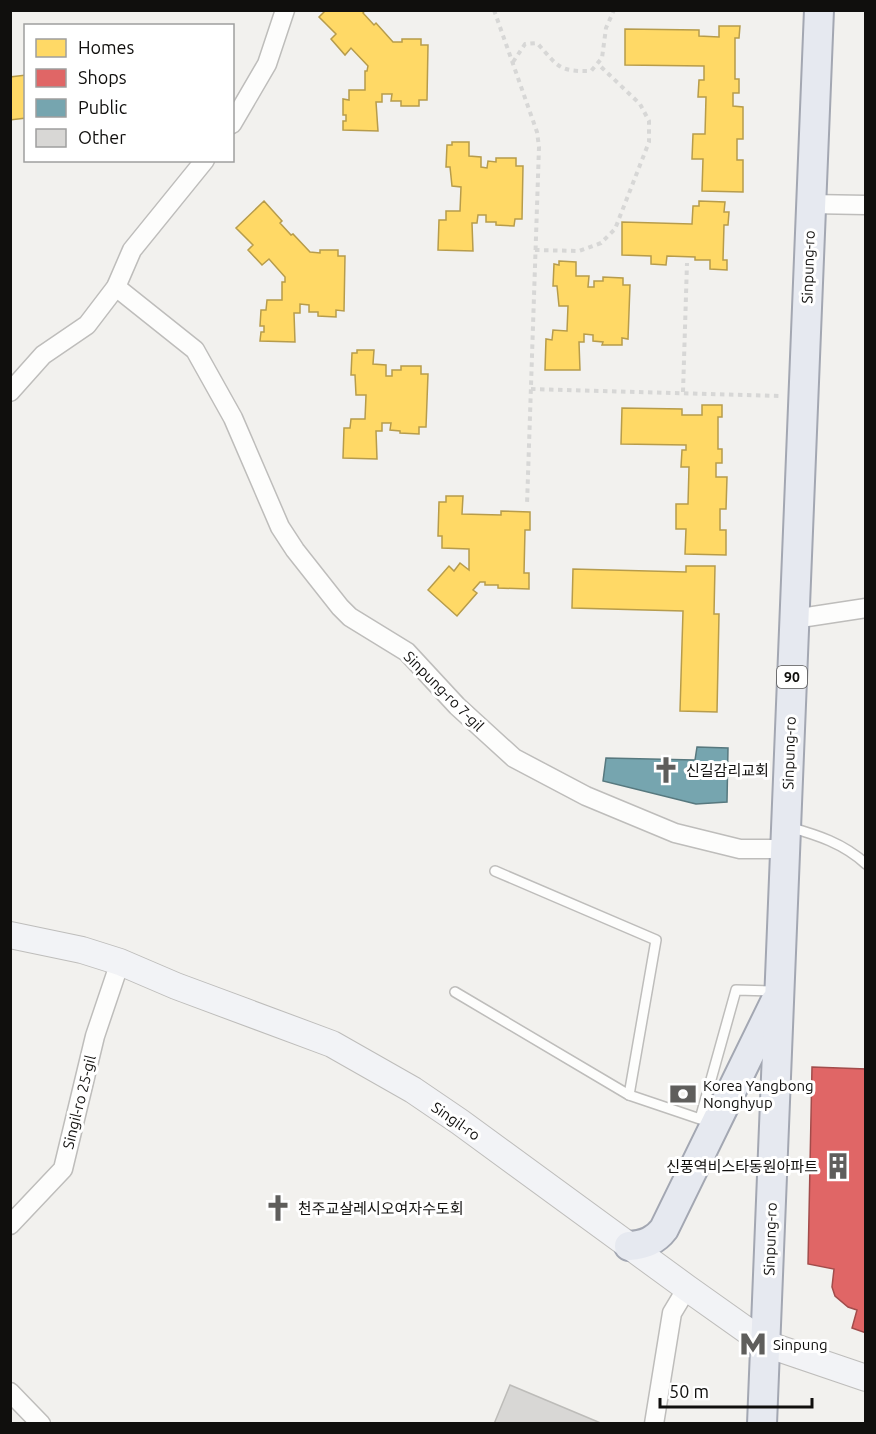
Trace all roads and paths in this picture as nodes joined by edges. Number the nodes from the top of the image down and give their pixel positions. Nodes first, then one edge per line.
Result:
1 (285, 10) edge
2 (494, 10) edge
3 (614, 10) edge
4 (819, 10) edge
5 (513, 63) junction
6 (598, 64) junction
7 (234, 121) edge
8 (203, 162) edge
9 (810, 204) junction
10 (866, 205) edge
11 (535, 250) junction
12 (687, 263) dead end
13 (116, 287) junction
14 (531, 389) junction
15 (10, 392) edge
16 (683, 392) junction
17 (803, 397) junction
18 (527, 505) dead end
19 (866, 608) edge
20 (794, 619) junction
21 (786, 838) junction
22 (866, 864) edge
23 (495, 871) dead end
24 (10, 935) edge
25 (120, 962) junction
26 (455, 992) dead end
27 (780, 992) junction
28 (629, 1095) junction
29 (10, 1225) edge
30 (629, 1246) junction
31 (687, 1288) junction
32 (766, 1344) junction
33 (866, 1378) edge
34 (10, 1392) edge
35 (41, 1424) edge
36 (654, 1424) edge
37 (762, 1424) edge

1 - 7 street
2 - 5 path
3 - 6 path
4 - 9 main road, Sinpung-ro / 90
5 - 6 path
5 - 11 path
6 - 11 path
8 - 13 street
9 - 10 street
9 - 17 main road, Sinpung-ro / 90
11 - 14 path
12 - 16 path
13 - 15 street
13 - 21 street, Sinpung-ro 7-gil
14 - 16 path
14 - 18 path
16 - 17 path
17 - 20 main road, Sinpung-ro / 90
19 - 20 street
20 - 21 main road, Sinpung-ro / 90
21 - 22 lane
21 - 27 main road, Sinpung-ro / 90
23 - 28 lane
24 - 25 main road, Singil-ro
25 - 29 street, Singil-ro 25-gil
25 - 30 main road, Singil-ro
26 - 28 lane
27 - 28 lane
27 - 30 main road
27 - 32 main road, Sinpung-ro / 90
30 - 31 main road, Singil-ro
31 - 32 main road, Singil-ro
31 - 36 street
32 - 33 main road, Singil-ro
32 - 37 main road, Sinpung-ro / 90
34 - 35 street

